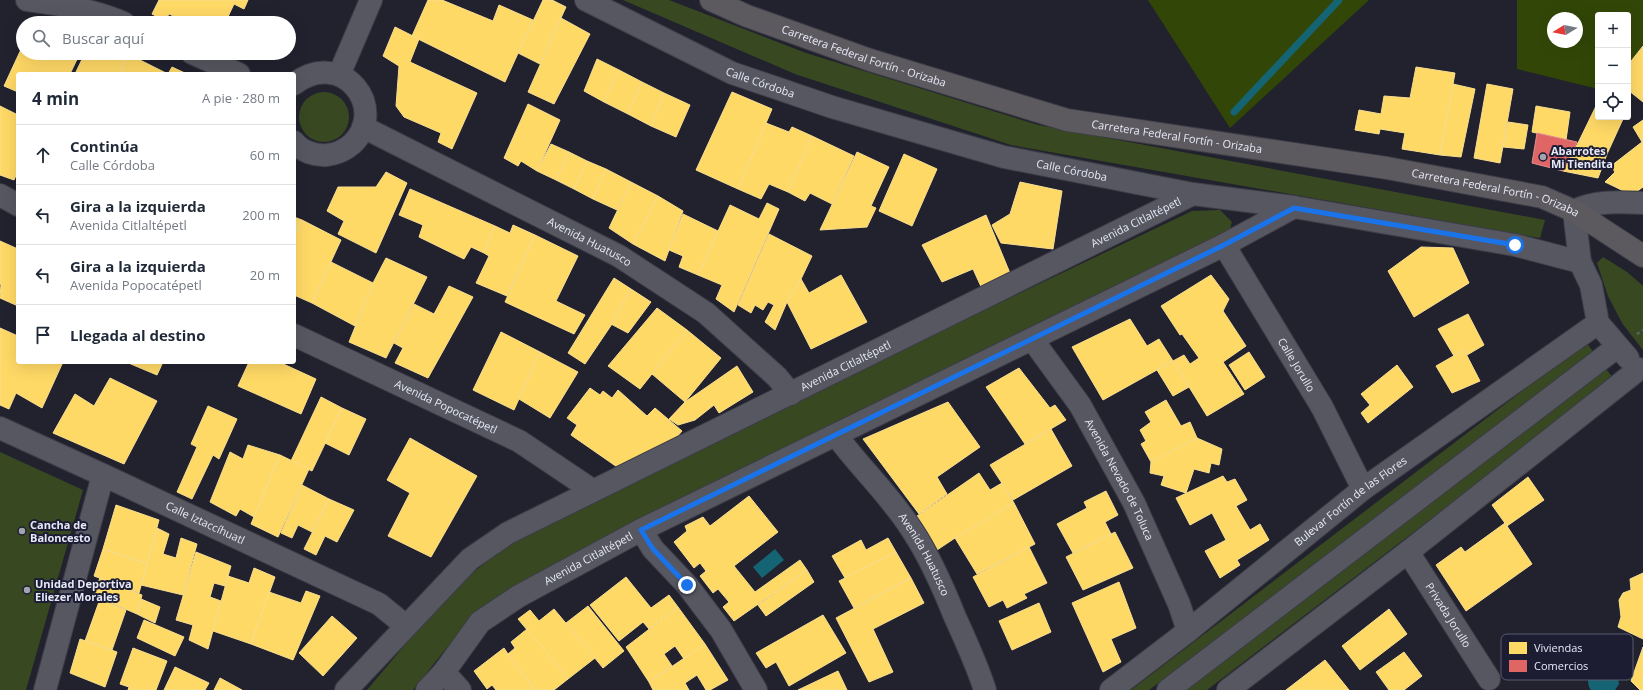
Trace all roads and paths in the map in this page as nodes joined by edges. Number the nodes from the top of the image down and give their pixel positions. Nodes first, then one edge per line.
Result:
1 (27, 0) edge
2 (371, 0) edge
3 (586, 0) edge
4 (711, 0) edge
5 (110, 16) edge
6 (208, 60) edge
7 (235, 72) edge
8 (339, 75) junction
9 (296, 82) edge
10 (363, 127) junction
11 (296, 143) edge
12 (1193, 194) junction
13 (0, 195) edge
14 (16, 204) edge
15 (1643, 204) edge
16 (1294, 208) junction
17 (1574, 211) junction
18 (1224, 245) junction
19 (1643, 256) edge
20 (1580, 262) junction
21 (1598, 323) junction
22 (296, 336) edge
23 (1032, 338) junction
24 (1617, 348) junction
25 (1641, 370) edge
26 (791, 394) junction
27 (0, 428) edge
28 (836, 435) junction
29 (103, 475) junction
30 (1363, 489) junction
31 (592, 490) junction
32 (641, 530) junction
33 (1408, 552) junction
34 (406, 626) junction
35 (1188, 630) junction
36 (444, 672) junction
37 (1489, 679) dead end
38 (45, 690) edge
39 (346, 690) edge
40 (427, 690) edge
41 (460, 690) edge
42 (756, 690) edge
43 (985, 690) edge
44 (1111, 690) edge
45 (1168, 690) edge
46 (1228, 690) edge

1 - 5 street
2 - 8 street
3 - 12 street, Calle Córdoba
4 - 17 main road, Carretera Federal Fortín - Orizaba
6 - 7 street
8 - 9 street
8 - 10 street
10 - 11 street
10 - 26 street, Avenida Huatusco
12 - 16 street, Calle Córdoba
12 - 26 street, Avenida Citlaltépetl
13 - 14 street
15 - 17 street
16 - 18 street, Avenida Citlaltépetl
16 - 20 street, Calle Córdoba
17 - 19 main road, Carretera Federal Fortín - Orizaba
17 - 20 street
18 - 23 street, Avenida Citlaltépetl
18 - 30 street, Calle Jorullo
20 - 21 street
21 - 24 street
21 - 30 street, Bulevar Fortín de las Flores
22 - 31 street, Avenida Popocatépetl
23 - 28 street, Avenida Citlaltépetl
23 - 35 street, Avenida Nevado de Toluca
24 - 25 street
24 - 45 street
25 - 33 street
26 - 31 street, Avenida Citlaltépetl
27 - 29 street, Calle Iztaccíhuatl
28 - 32 street, Avenida Citlaltépetl
28 - 43 street, Avenida Huatusco
29 - 34 street, Calle Iztaccíhuatl
29 - 38 street
30 - 35 street, Bulevar Fortín de las Flores
31 - 34 street, Avenida Citlaltépetl
32 - 36 street, Avenida Citlaltépetl
32 - 42 street
33 - 37 street, Privada Jorullo
33 - 46 street
34 - 39 street, Avenida Citlaltépetl
35 - 44 street, Bulevar Fortín de las Flores
36 - 40 street, Avenida Citlaltépetl
36 - 41 street

